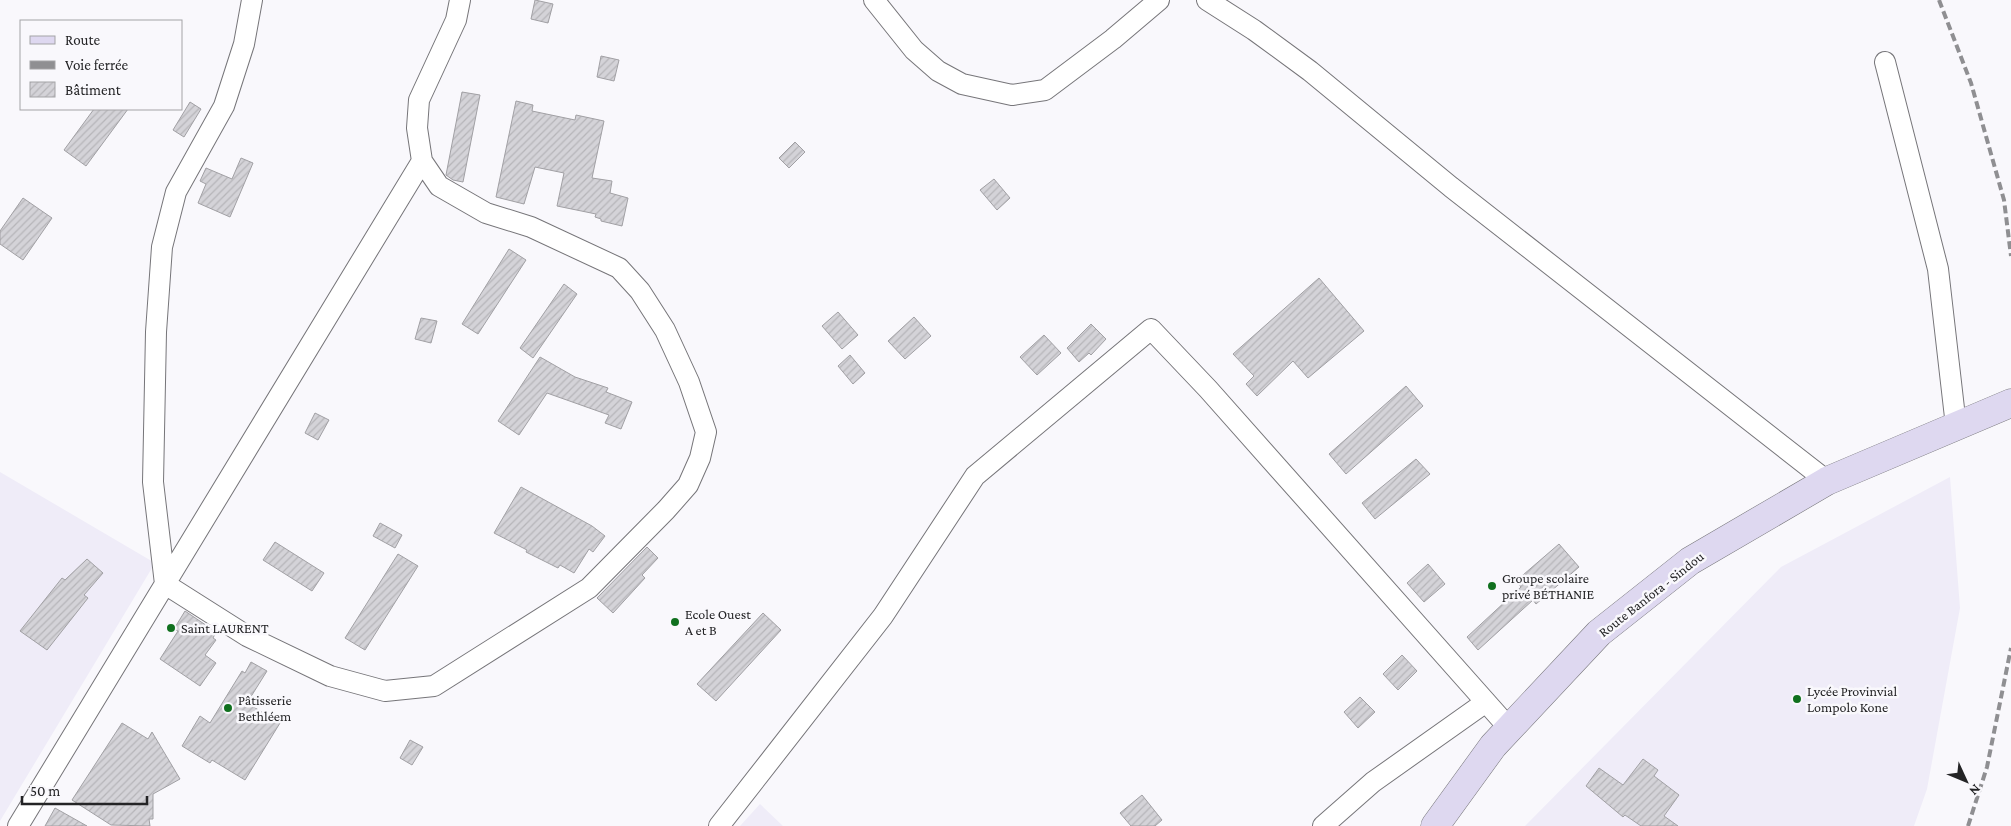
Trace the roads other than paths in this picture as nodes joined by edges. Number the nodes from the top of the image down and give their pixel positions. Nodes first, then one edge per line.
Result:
1 (252, 0) edge
2 (460, 0) edge
3 (874, 0) edge
4 (1159, 0) edge
5 (1207, 0) edge
6 (1885, 62) dead end
7 (422, 161) junction
8 (2011, 403) edge
9 (1956, 426) junction
10 (1827, 481) junction
11 (164, 584) junction
12 (1486, 702) junction
13 (1509, 728) junction
14 (18, 826) edge
15 (719, 826) edge
16 (1323, 826) edge
17 (1435, 826) edge

1 - 11 street
2 - 7 street
3 - 4 street
5 - 10 street
6 - 9 street
7 - 11 street
7 - 11 street
8 - 9 main road, Route Banfora - Sindou
9 - 10 main road, Route Banfora - Sindou
10 - 13 main road, Route Banfora - Sindou
11 - 14 street
12 - 13 street
12 - 15 street
12 - 16 street
13 - 17 main road, Route Banfora - Sindou

